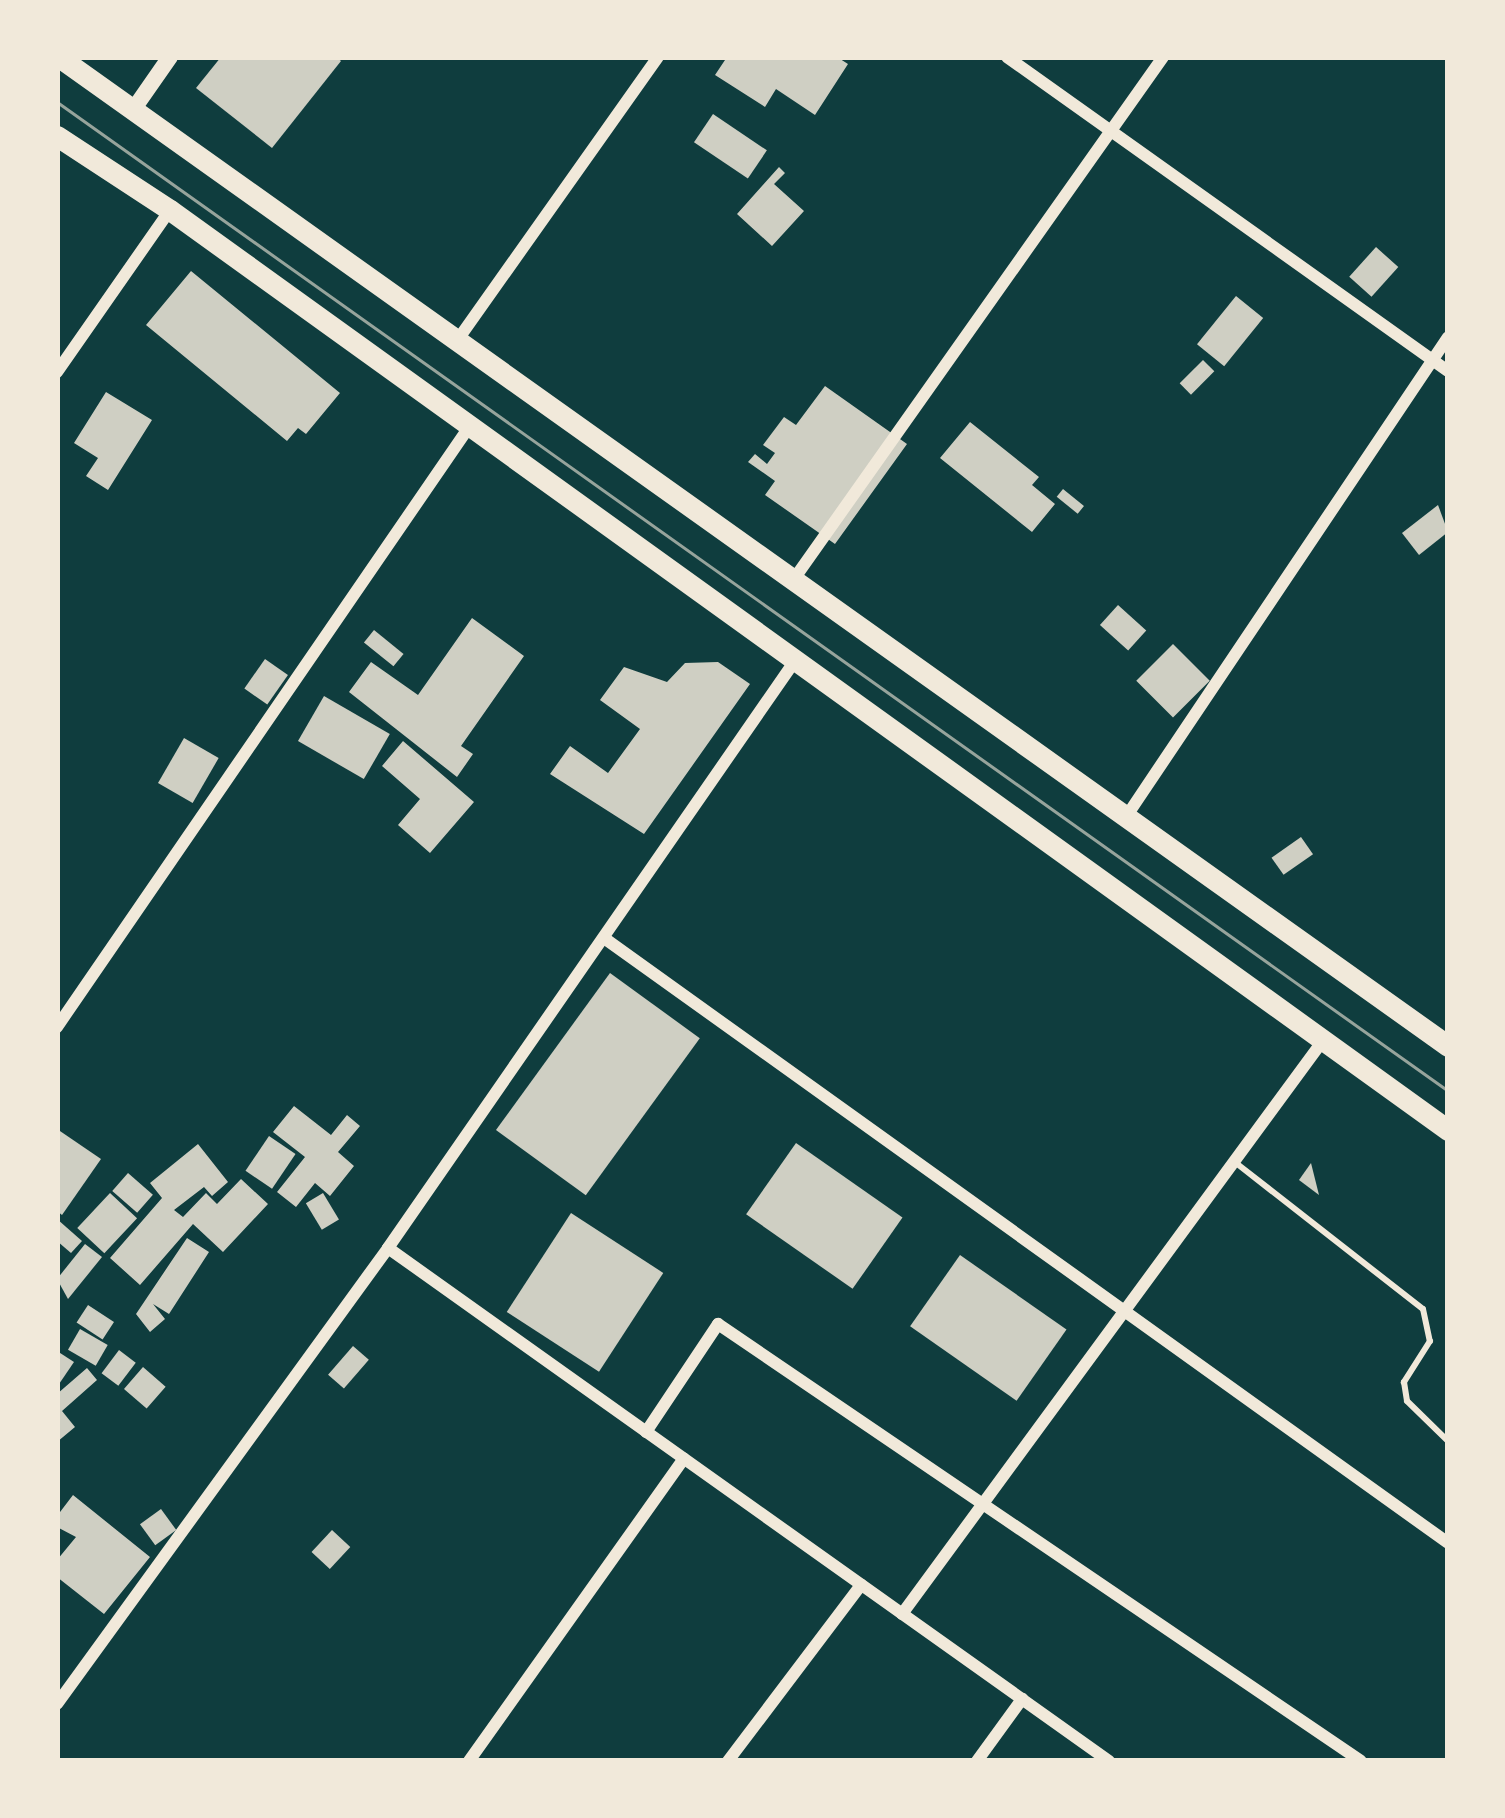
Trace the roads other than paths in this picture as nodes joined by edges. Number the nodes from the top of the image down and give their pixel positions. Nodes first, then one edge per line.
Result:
1 (59, 57) edge
2 (170, 57) edge
3 (658, 57) edge
4 (1007, 57) edge
5 (1163, 57) edge
6 (134, 110) junction
7 (1111, 130) junction
8 (57, 136) edge
9 (170, 209) junction
10 (1448, 337) edge
11 (459, 338) junction
12 (1432, 359) junction
13 (1448, 371) edge
14 (57, 372) edge
15 (469, 427) junction
16 (794, 580) junction
17 (792, 665) junction
18 (1125, 818) junction
19 (604, 938) junction
20 (57, 1027) edge
21 (1325, 1037) junction
22 (1448, 1046) edge
23 (1448, 1130) edge
24 (1233, 1161) junction
25 (388, 1248) junction
26 (1124, 1312) junction
27 (646, 1432) junction
28 (1448, 1441) edge
29 (684, 1459) junction
30 (982, 1498) junction
31 (1448, 1544) edge
32 (861, 1585) junction
33 (902, 1614) junction
34 (1022, 1699) junction
35 (57, 1704) edge
36 (469, 1761) edge
37 (728, 1761) edge
38 (977, 1761) edge
39 (1109, 1761) edge
40 (1361, 1761) edge

1 - 6 main road
2 - 6 street
3 - 11 street
4 - 7 street
5 - 7 street
6 - 11 main road
7 - 12 street
7 - 16 street
8 - 9 main road
9 - 14 street
9 - 15 main road
10 - 12 street
11 - 16 main road
12 - 13 street
12 - 18 street
15 - 17 main road
15 - 20 street
16 - 18 main road
17 - 19 street
17 - 21 main road
18 - 22 main road
19 - 25 street
19 - 26 street
21 - 23 main road
21 - 24 street
24 - 26 street
24 - 28 lane
25 - 27 street
25 - 35 street
26 - 30 street
26 - 31 street
27 - 29 street
27 - 30 street
29 - 32 street
29 - 36 street
30 - 33 street
30 - 40 street
32 - 33 street
32 - 37 street
33 - 34 street
34 - 38 street
34 - 39 street

